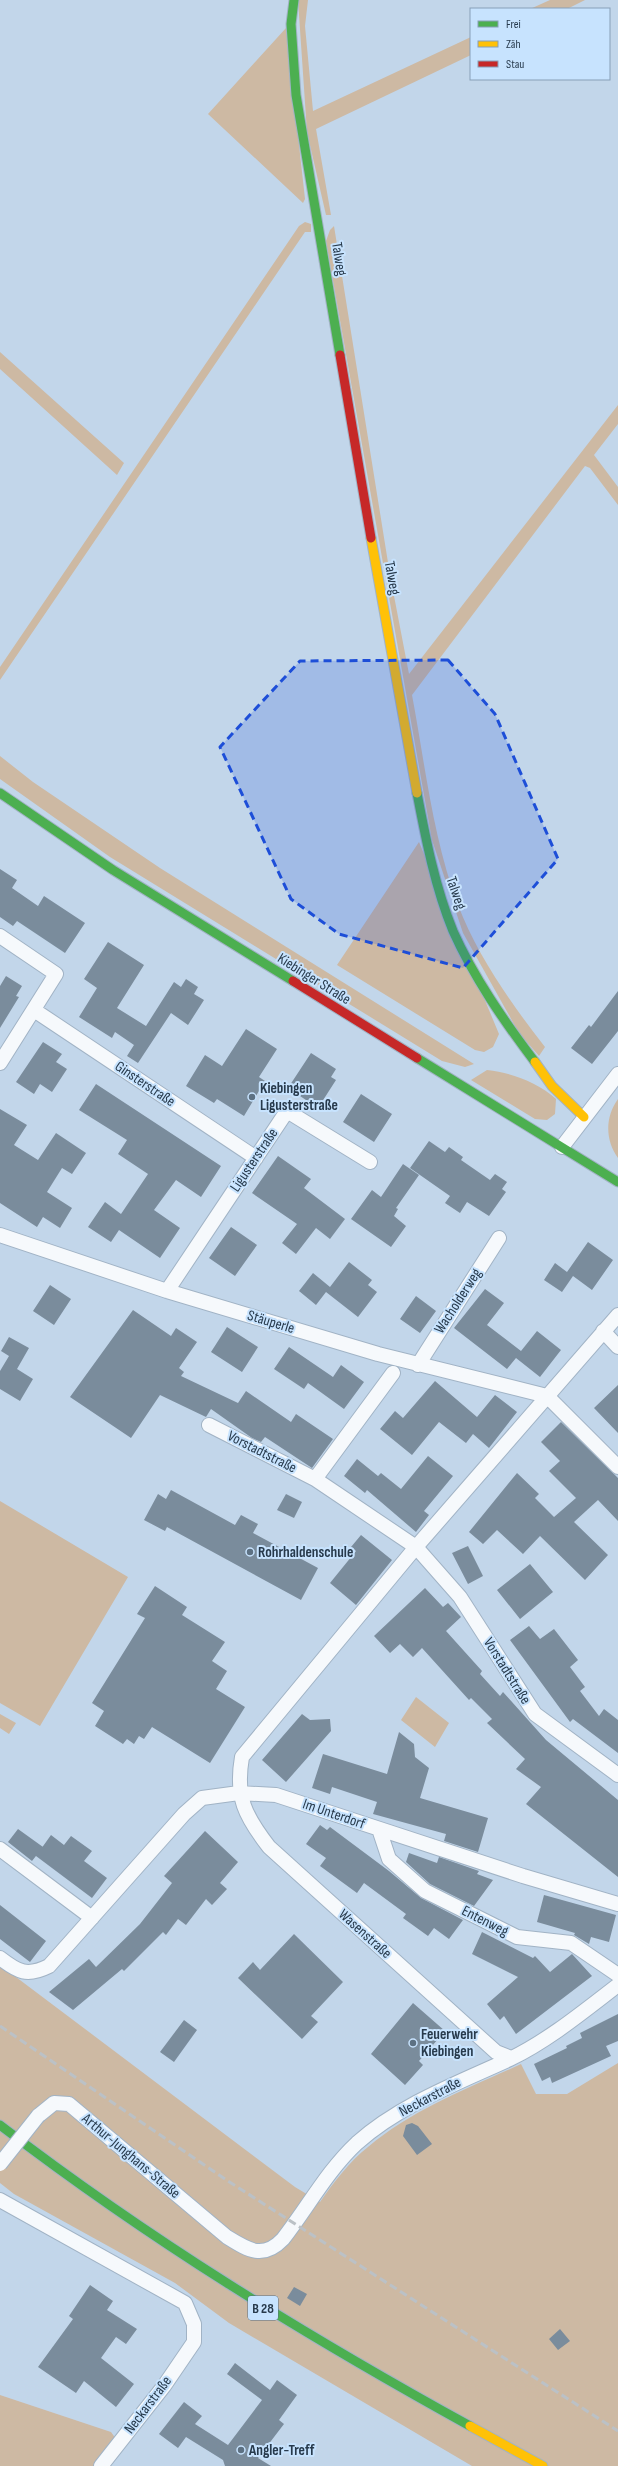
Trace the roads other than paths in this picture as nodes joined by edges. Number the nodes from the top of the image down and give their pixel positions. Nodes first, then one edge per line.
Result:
1 (294, 0) edge
2 (0, 793) edge
3 (0, 936) edge
4 (34, 1010) junction
5 (2, 1054) edge
6 (618, 1074) edge
7 (584, 1117) junction
8 (562, 1147) junction
9 (256, 1158) junction
10 (370, 1162) dead end
11 (618, 1182) edge
12 (0, 1235) edge
13 (499, 1238) dead end
14 (167, 1291) junction
15 (618, 1315) edge
16 (604, 1331) junction
17 (618, 1347) edge
18 (418, 1364) junction
19 (393, 1373) dead end
20 (547, 1396) junction
21 (209, 1425) dead end
22 (618, 1467) edge
23 (315, 1479) junction
24 (416, 1547) junction
25 (618, 1775) edge
26 (239, 1793) junction
27 (379, 1829) junction
28 (0, 1849) edge
29 (618, 1904) edge
30 (92, 1918) junction
31 (0, 1958) edge
32 (618, 1975) edge
33 (618, 1985) edge
34 (511, 2058) junction
35 (0, 2125) edge
36 (0, 2164) edge
37 (0, 2200) edge
38 (275, 2248) joint
39 (101, 2466) edge
40 (543, 2466) edge

1 - 7 street, Talweg
2 - 8 street, Kiebinger Straße
3 - 4 street
4 - 5 street
4 - 9 street, Ginsterstraße
6 - 7 street
7 - 8 street
8 - 11 street, Kiebinger Straße
9 - 10 street, Ligusterstraße
9 - 14 street, Ligusterstraße
12 - 14 street, Stäuperle
13 - 18 street, Wacholderweg
14 - 18 street, Stäuperle
15 - 16 street
16 - 17 street
16 - 20 street
18 - 20 street, Stäuperle
19 - 23 street, Vorstadtstraße
20 - 22 street
20 - 24 street
21 - 23 street, Vorstadtstraße
23 - 24 street, Vorstadtstraße
24 - 25 street, Vorstadtstraße
24 - 26 street
26 - 27 street, Im Unterdorf
26 - 30 street, Im Unterdorf
26 - 34 street, Wasenstraße
27 - 29 street, Im Unterdorf
27 - 32 street, Entenweg
28 - 30 street
30 - 31 street, Im Unterdorf
33 - 34 street, Neckarstraße
34 - 38 street, Neckarstraße
35 - 40 street, B 28
36 - 38 street, Arthur-Junghans-Straße, bridge
37 - 39 street, Neckarstraße

